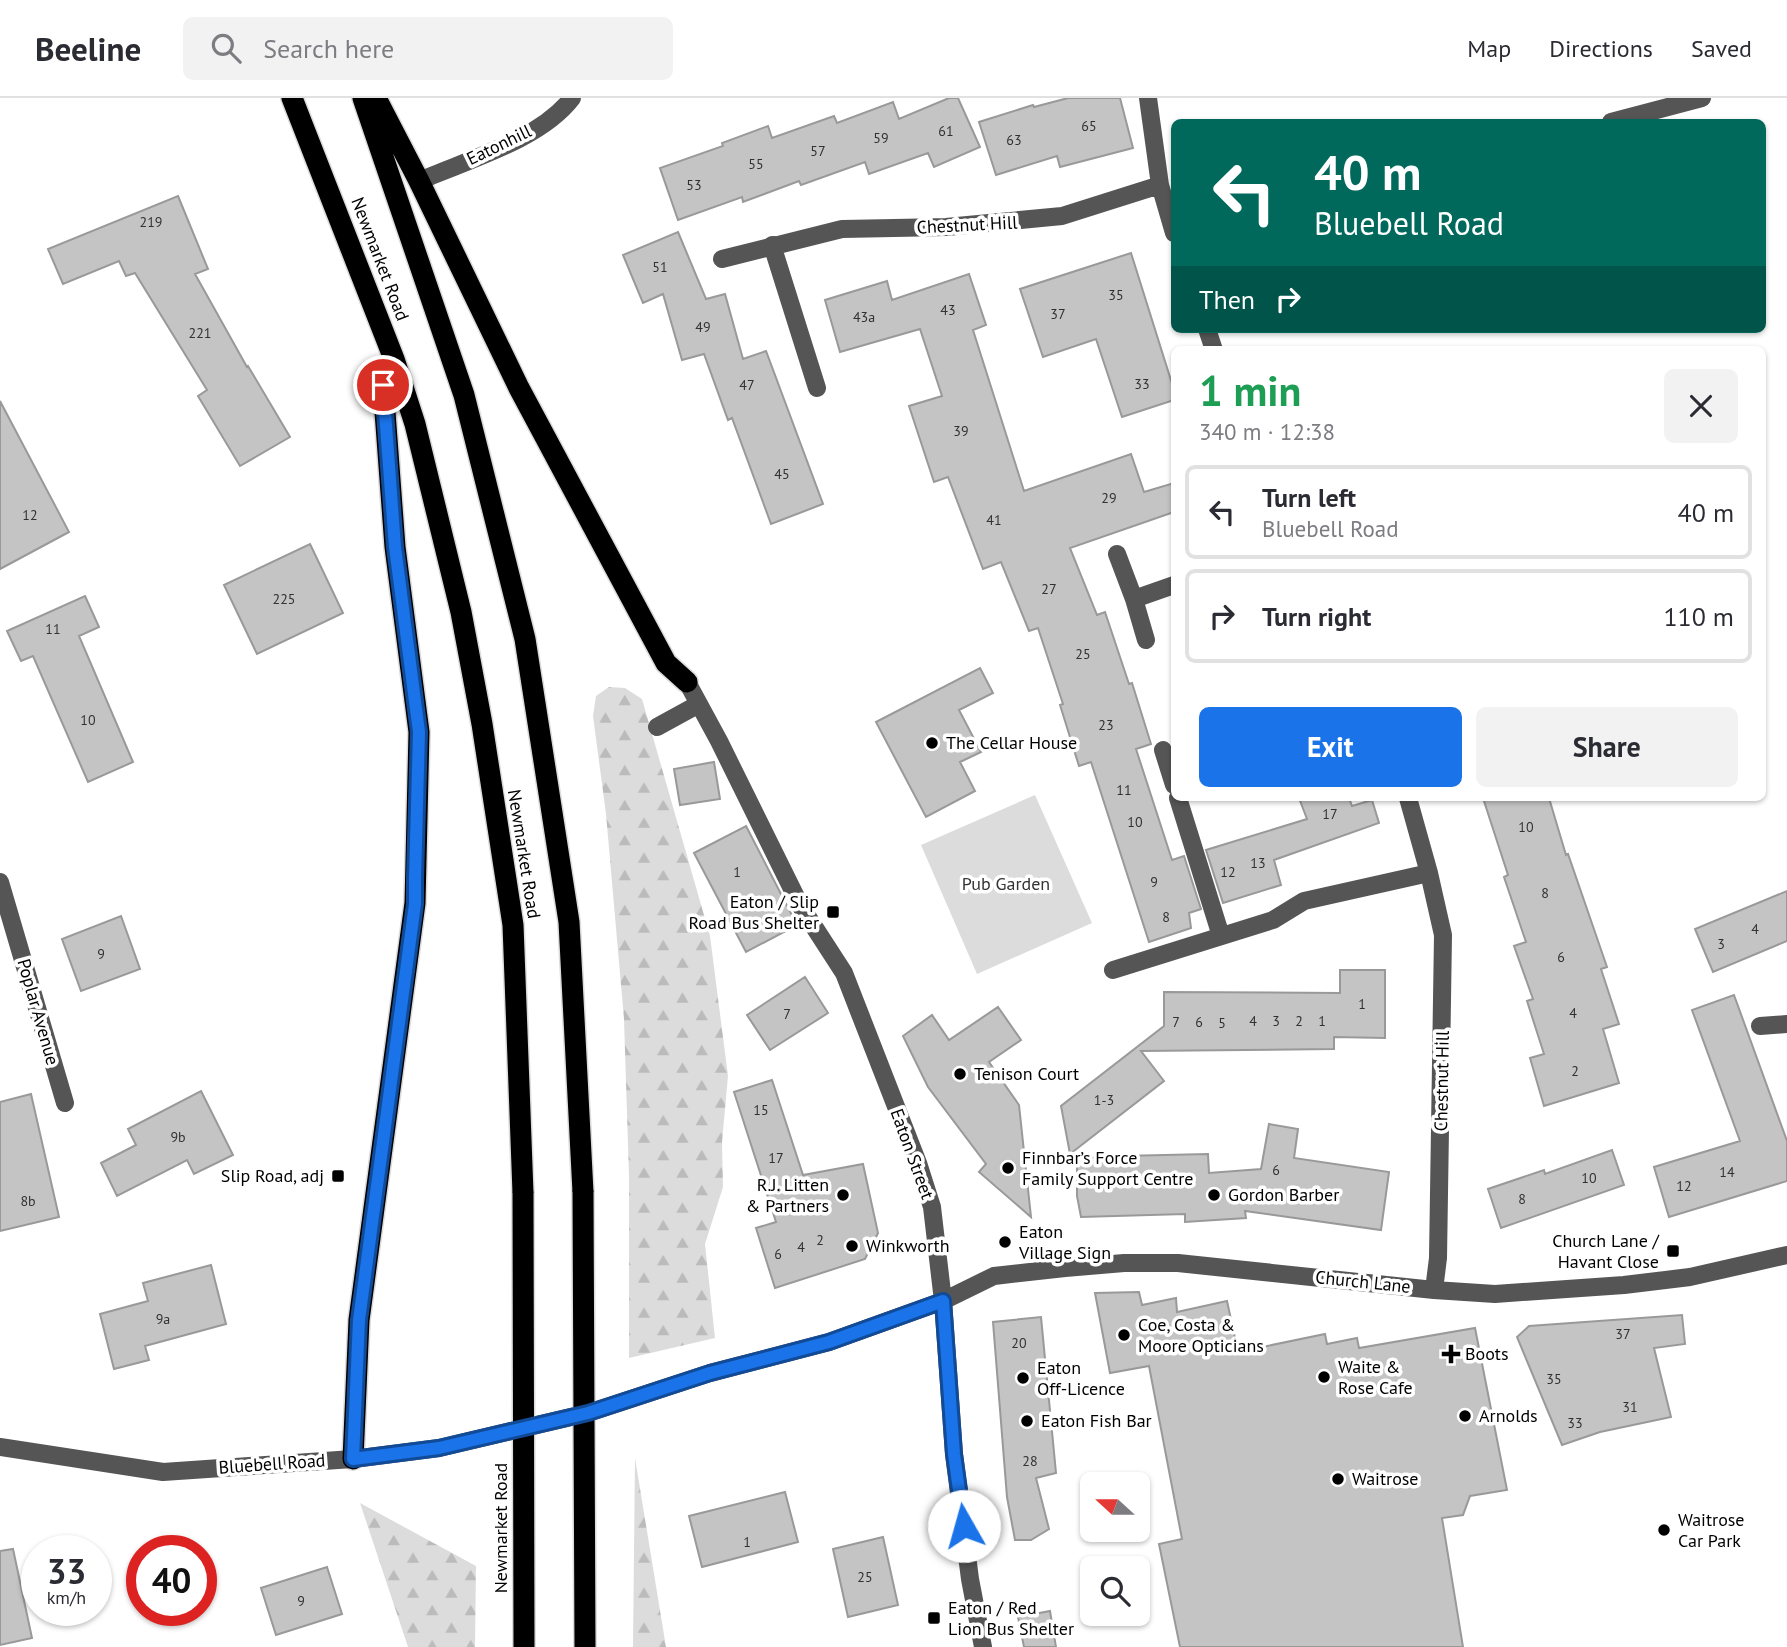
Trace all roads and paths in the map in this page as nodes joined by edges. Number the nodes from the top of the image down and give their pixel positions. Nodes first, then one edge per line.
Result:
1 (292, 98) edge
2 (363, 98) edge
3 (376, 98) edge
4 (572, 98) edge
5 (1148, 98) edge
6 (1702, 98) edge
7 (1622, 119) edge
8 (419, 181) junction
9 (1160, 185) junction
10 (1171, 223) edge
11 (772, 245) junction
12 (722, 259) dead end
13 (394, 359) junction
14 (817, 388) dead end
15 (1117, 554) dead end
16 (1171, 586) edge
17 (1134, 599) junction
18 (1146, 640) dead end
19 (687, 682) joint
20 (699, 704) junction
21 (657, 727) dead end
22 (1163, 750) dead end
23 (1171, 772) edge
24 (1181, 801) edge
25 (1409, 801) edge
26 (1429, 873) junction
27 (0, 882) edge
28 (1221, 936) junction
29 (1113, 970) dead end
30 (1787, 1024) edge
31 (1760, 1026) dead end
32 (65, 1102) dead end
33 (1787, 1255) edge
34 (1434, 1290) junction
35 (943, 1301) junction
36 (0, 1447) edge
37 (353, 1459) junction
38 (524, 1647) edge
39 (584, 1647) edge
40 (983, 1647) edge

1 - 13 highway, Newmarket Road
2 - 39 highway, Newmarket Road, bridge
3 - 8 highway
4 - 8 street, Eatonhill
5 - 9 street
6 - 7 street
8 - 19 highway
9 - 10 street
9 - 11 street, Chestnut Hill
11 - 12 street, Chestnut Hill
11 - 14 street
13 - 37 highway
13 - 38 highway, Newmarket Road, bridge
15 - 17 street
16 - 17 street
17 - 18 street
19 - 20 street, Eaton Street
20 - 21 street
20 - 35 street, Eaton Street
22 - 23 street
24 - 28 street
25 - 26 street, Chestnut Hill
26 - 28 street
26 - 34 street, Chestnut Hill
27 - 32 street, Poplar Avenue
28 - 29 street
30 - 31 street
33 - 34 street, Church Lane
34 - 35 street, Church Lane
35 - 37 street, Bluebell Road
35 - 40 street, Eaton Street
36 - 37 street, Bluebell Road

